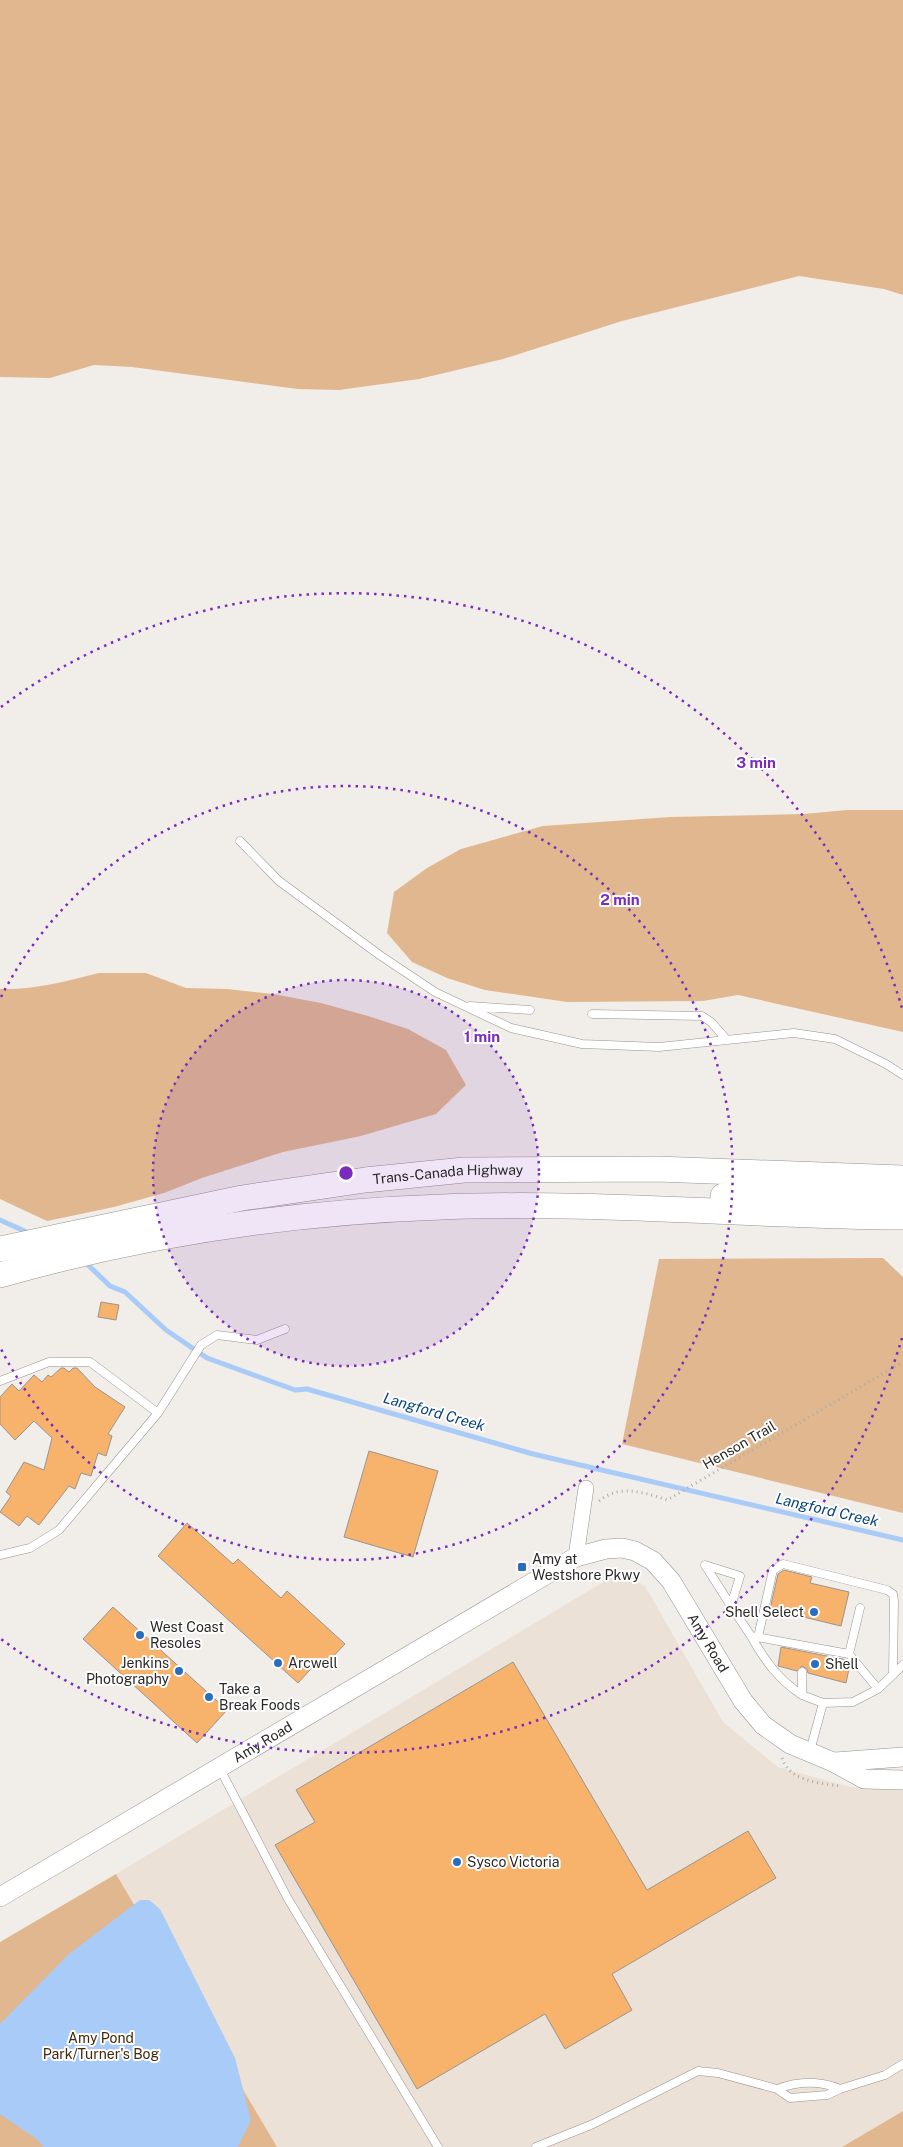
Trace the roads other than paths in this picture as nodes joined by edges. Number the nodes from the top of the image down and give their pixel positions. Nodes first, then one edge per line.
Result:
1 (240, 841) dead end
2 (464, 1006) junction
3 (530, 1010) dead end
4 (592, 1014) dead end
5 (727, 1040) junction
6 (903, 1076) edge
7 (903, 1166) edge
8 (874, 1176) junction
9 (903, 1178) edge
10 (903, 1194) edge
11 (645, 1210) junction
12 (900, 1218) edge
13 (0, 1249) edge
14 (52, 1260) junction
15 (0, 1267) edge
16 (0, 1275) edge
17 (285, 1329) dead end
18 (0, 1381) edge
19 (158, 1413) junction
20 (586, 1488) dead end
21 (0, 1555) edge
22 (576, 1557) junction
23 (732, 1606) junction
24 (860, 1608) dead end
25 (754, 1636) junction
26 (849, 1654) junction
27 (903, 1665) edge
28 (802, 1672) dead end
29 (893, 1674) junction
30 (878, 1689) junction
31 (802, 1695) junction
32 (823, 1704) junction
33 (809, 1752) junction
34 (903, 1757) edge
35 (833, 1762) junction
36 (219, 1767) junction
37 (903, 1780) edge
38 (0, 1897) edge
39 (903, 2064) edge
40 (840, 2088) junction
41 (777, 2089) junction
42 (438, 2147) edge
43 (536, 2147) edge

1 - 2 lane
2 - 3 lane
2 - 5 lane
4 - 5 lane
5 - 6 lane
7 - 8 highway
8 - 9 highway, Trans-Canada Highway
8 - 13 highway, Trans-Canada Highway
10 - 11 highway
11 - 12 highway
11 - 14 highway
14 - 15 highway
14 - 16 highway
17 - 19 lane
18 - 19 lane
19 - 21 lane
20 - 22 street
22 - 33 street, Amy Road
22 - 36 street, Amy Road
23 - 23 lane
23 - 25 lane
24 - 26 lane
25 - 26 lane
25 - 29 lane
25 - 31 lane
26 - 30 lane
27 - 29 lane
28 - 31 lane
29 - 30 lane
30 - 32 lane
31 - 32 lane
32 - 33 lane
33 - 35 street, Amy Road
34 - 35 street, Amy Road
35 - 37 street, Amy Road
36 - 38 street, Amy Road
36 - 42 lane
39 - 40 lane
40 - 41 lane
40 - 41 lane
41 - 43 lane

